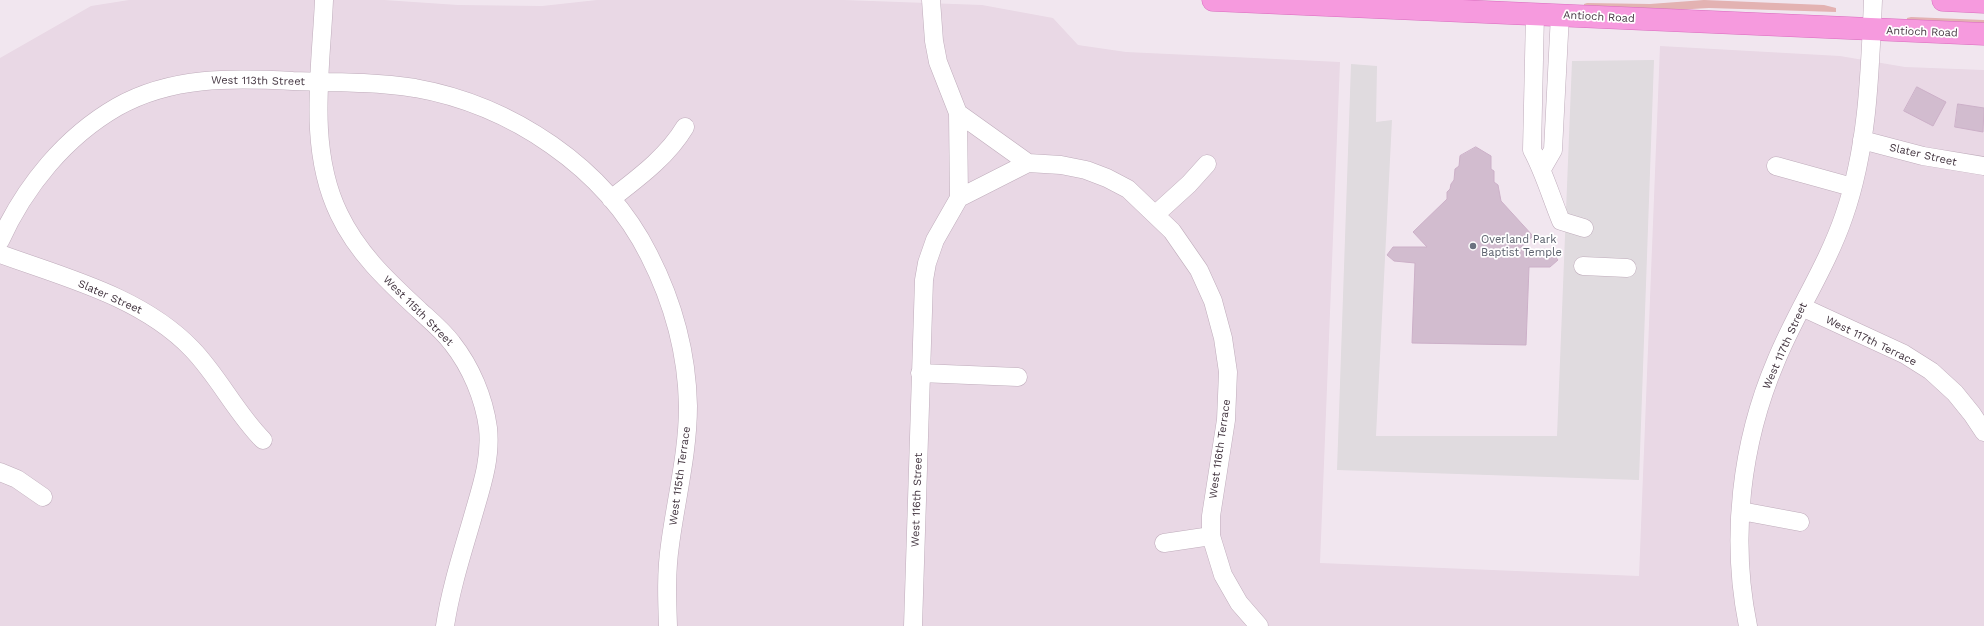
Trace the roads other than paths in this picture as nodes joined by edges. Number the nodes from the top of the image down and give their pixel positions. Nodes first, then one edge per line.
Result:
1 (324, 0) edge
2 (931, 0) edge
3 (1213, 0) edge
4 (1873, 0) edge
5 (1943, 0) edge
6 (1984, 2) edge
7 (1548, 11) edge
8 (1872, 29) junction
9 (1984, 34) edge
10 (320, 82) junction
11 (958, 113) junction
12 (686, 127) dead end
13 (1862, 140) junction
14 (1028, 164) junction
15 (1206, 164) dead end
16 (1776, 166) dead end
17 (1984, 166) edge
18 (1542, 169) junction
19 (1852, 187) junction
20 (959, 198) junction
21 (611, 199) junction
22 (1156, 214) junction
23 (1584, 228) dead end
24 (0, 241) edge
25 (0, 254) edge
26 (1583, 266) dead end
27 (1627, 268) dead end
28 (1802, 308) junction
29 (920, 373) junction
30 (1018, 377) dead end
31 (1984, 432) edge
32 (263, 440) dead end
33 (0, 472) edge
34 (43, 497) dead end
35 (1741, 511) junction
36 (1800, 522) dead end
37 (1211, 536) junction
38 (1164, 542) dead end
39 (445, 626) edge
40 (668, 626) edge
41 (913, 626) edge
42 (1258, 626) edge
43 (1748, 626) edge

1 - 10 street, West 115th Street
2 - 11 street
3 - 7 main road, Antioch Road
4 - 8 street, West 117th Street
5 - 6 main road
7 - 8 main road, Antioch Road
7 - 18 street
7 - 18 street
8 - 9 main road, Antioch Road
8 - 13 street, West 117th Street
10 - 21 street, West 115th Terrace
10 - 24 street, West 113th Street
10 - 39 street, West 115th Street
11 - 14 street
11 - 20 street
12 - 21 street
13 - 17 street, Slater Street
13 - 19 street, West 117th Street
14 - 20 street, West 116th Terrace
14 - 22 street, West 116th Terrace
15 - 22 street
16 - 19 street
18 - 23 street
19 - 28 street, West 117th Street
20 - 29 street, West 116th Street
21 - 40 street, West 115th Terrace
22 - 37 street, West 116th Terrace
25 - 32 street, Slater Street
26 - 27 street
28 - 31 street, West 117th Terrace
28 - 35 street, West 117th Street
29 - 30 street
29 - 41 street, West 116th Street
33 - 34 street
35 - 36 street
35 - 43 street, West 117th Street
37 - 38 street
37 - 42 street, West 116th Terrace

